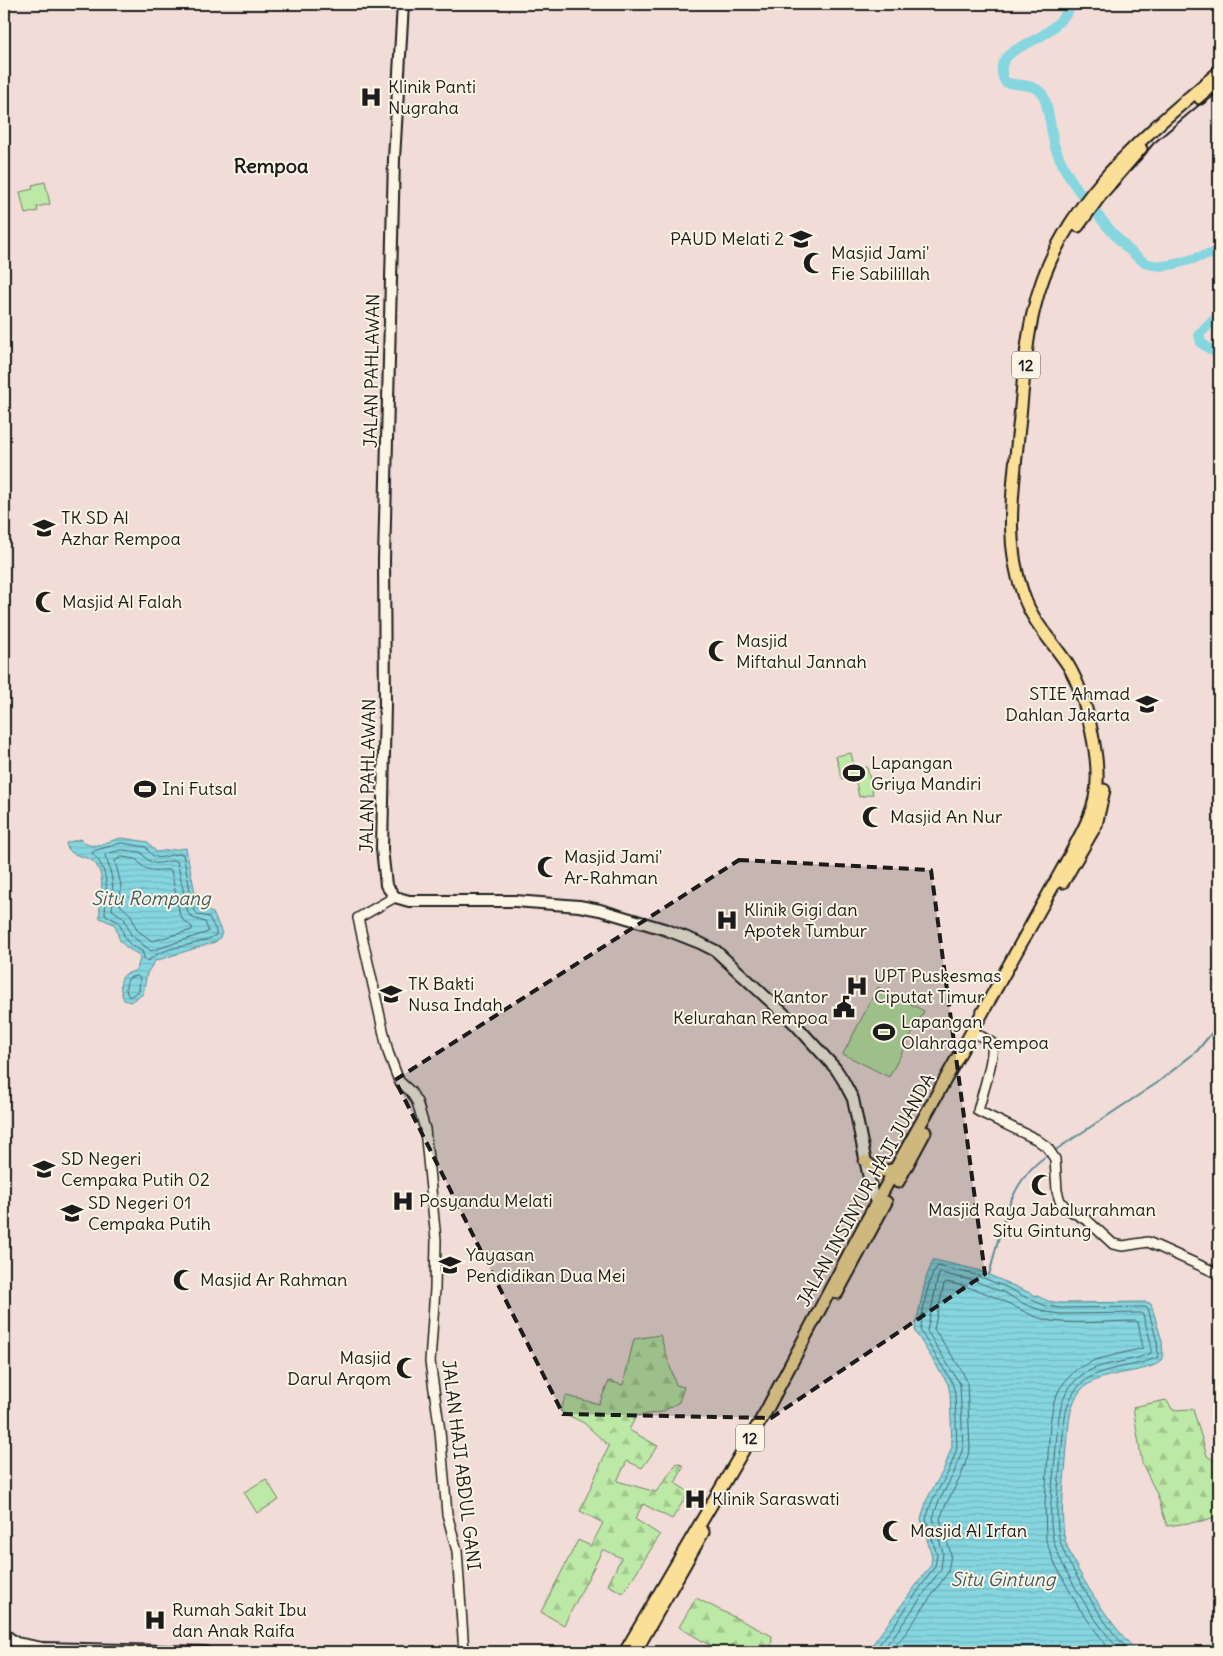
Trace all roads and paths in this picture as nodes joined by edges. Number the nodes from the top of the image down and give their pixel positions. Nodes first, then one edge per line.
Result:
1 (403, 4) edge
2 (1219, 72) edge
3 (1219, 83) edge
4 (1099, 190) junction
5 (1081, 215) junction
6 (395, 897) junction
7 (977, 1034) junction
8 (865, 1161) junction
9 (897, 1168) junction
10 (878, 1207) junction
11 (1219, 1274) edge
12 (4, 1634) edge
13 (205, 1652) edge
14 (464, 1652) edge
15 (625, 1652) edge
16 (635, 1652) edge

1 - 6 main road, JALAN PAHLAWAN
2 - 4 highway, JALAN INSINYUR HAJI JUANDA / 12
3 - 4 highway, JALAN INSINYUR HAJI JUANDA / 12
4 - 5 highway, JALAN INSINYUR HAJI JUANDA / 12
5 - 7 highway, JALAN INSINYUR HAJI JUANDA / 12
5 - 9 highway, JALAN INSINYUR HAJI JUANDA / 12
6 - 8 main road
6 - 14 street, JALAN HAJI ABDUL GANI
7 - 10 highway, JALAN INSINYUR HAJI JUANDA / 12
7 - 11 street
8 - 9 highway
8 - 10 main road
9 - 10 highway, JALAN INSINYUR HAJI JUANDA / 12
10 - 15 highway, JALAN INSINYUR HAJI JUANDA / 12
10 - 16 highway, JALAN INSINYUR HAJI JUANDA / 12
12 - 13 main road

